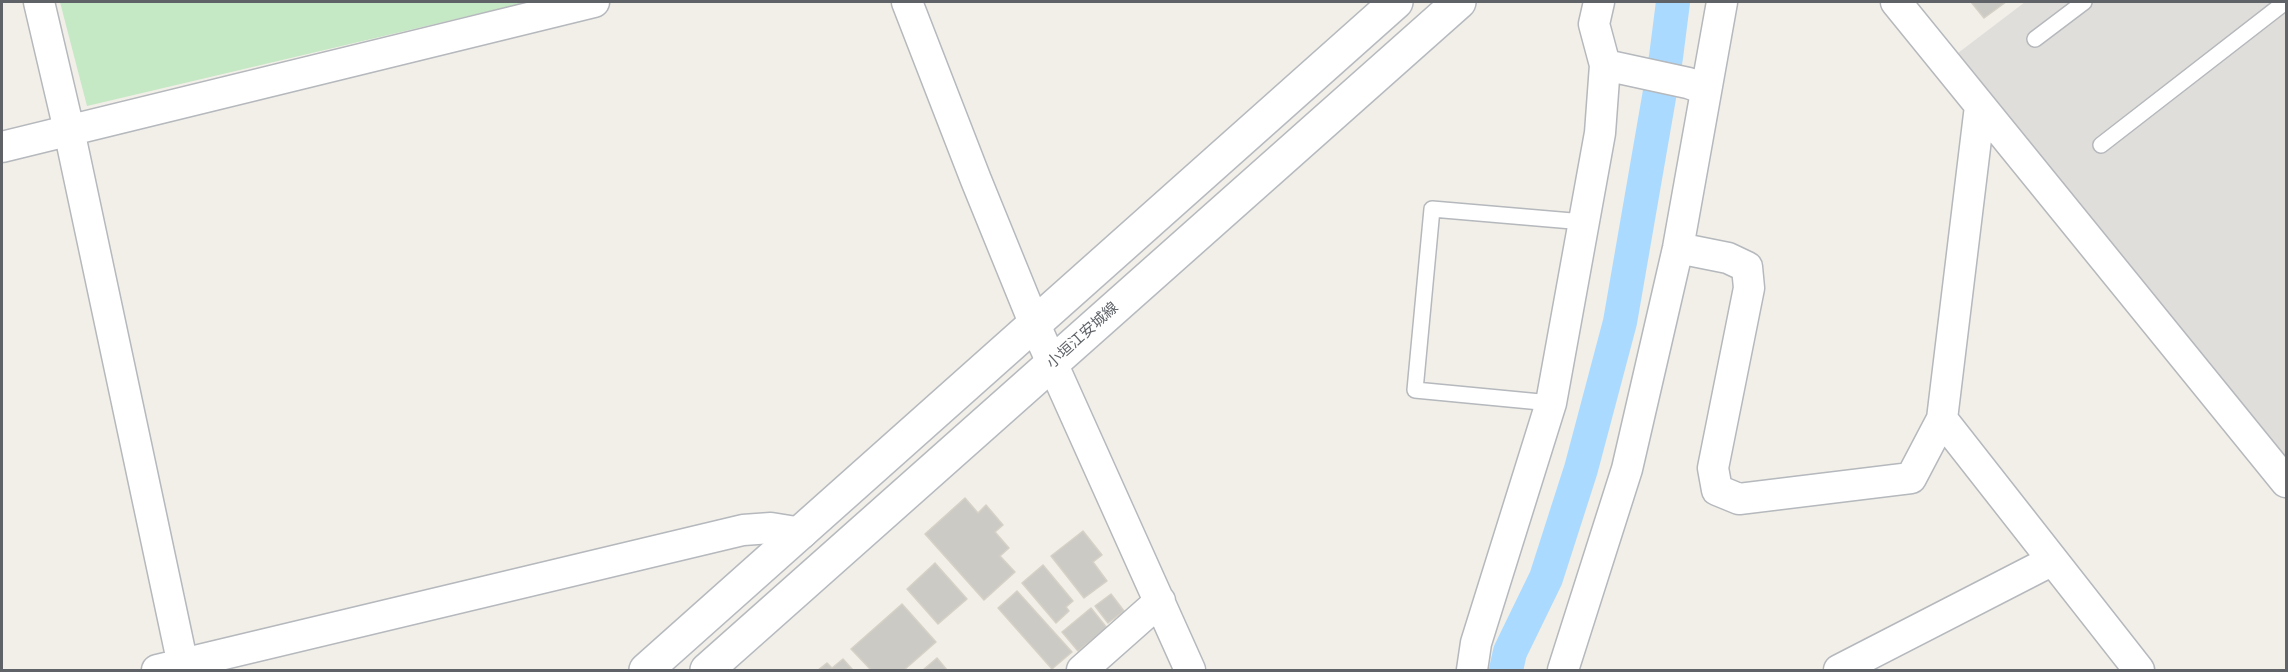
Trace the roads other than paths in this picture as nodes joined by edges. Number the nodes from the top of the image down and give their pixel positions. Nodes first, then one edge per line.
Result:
1 (39, 2) edge
2 (594, 2) edge
3 (907, 2) edge
4 (1396, 2) edge
5 (1459, 2) edge
6 (1599, 2) edge
7 (1722, 2) edge
8 (1896, 2) edge
9 (2084, 2) edge
10 (2285, 4) edge
11 (2035, 39) dead end
12 (1618, 68) junction
13 (1697, 86) junction
14 (1980, 106) junction
15 (69, 130) junction
16 (2101, 144) dead end
17 (2, 147) edge
18 (1584, 222) junction
19 (1678, 248) junction
20 (1035, 325) junction
21 (1052, 363) junction
22 (1551, 403) junction
23 (1942, 419) junction
24 (2286, 482) edge
25 (802, 533) junction
26 (2051, 561) junction
27 (1160, 601) junction
28 (175, 668) edge
29 (646, 670) edge
30 (707, 670) edge
31 (1082, 670) edge
32 (1190, 670) edge
33 (1472, 670) edge
34 (1563, 670) edge
35 (1839, 670) edge
36 (2139, 670) edge

1 - 15 street
2 - 15 street
3 - 20 street
4 - 20 main road
5 - 21 main road, 小垣江安城線
6 - 12 street
7 - 13 street
8 - 14 street
9 - 11 lane
10 - 16 lane
12 - 13 street
12 - 18 street
13 - 19 street
14 - 23 street
14 - 24 street
15 - 17 street
15 - 28 street
18 - 22 street
18 - 22 lane
19 - 23 street
19 - 34 street
20 - 21 street
20 - 25 main road
21 - 27 street
21 - 30 main road, 小垣江安城線
22 - 33 street
23 - 26 street
25 - 28 street
25 - 29 main road
26 - 35 street
26 - 36 street
27 - 31 street
27 - 32 street

